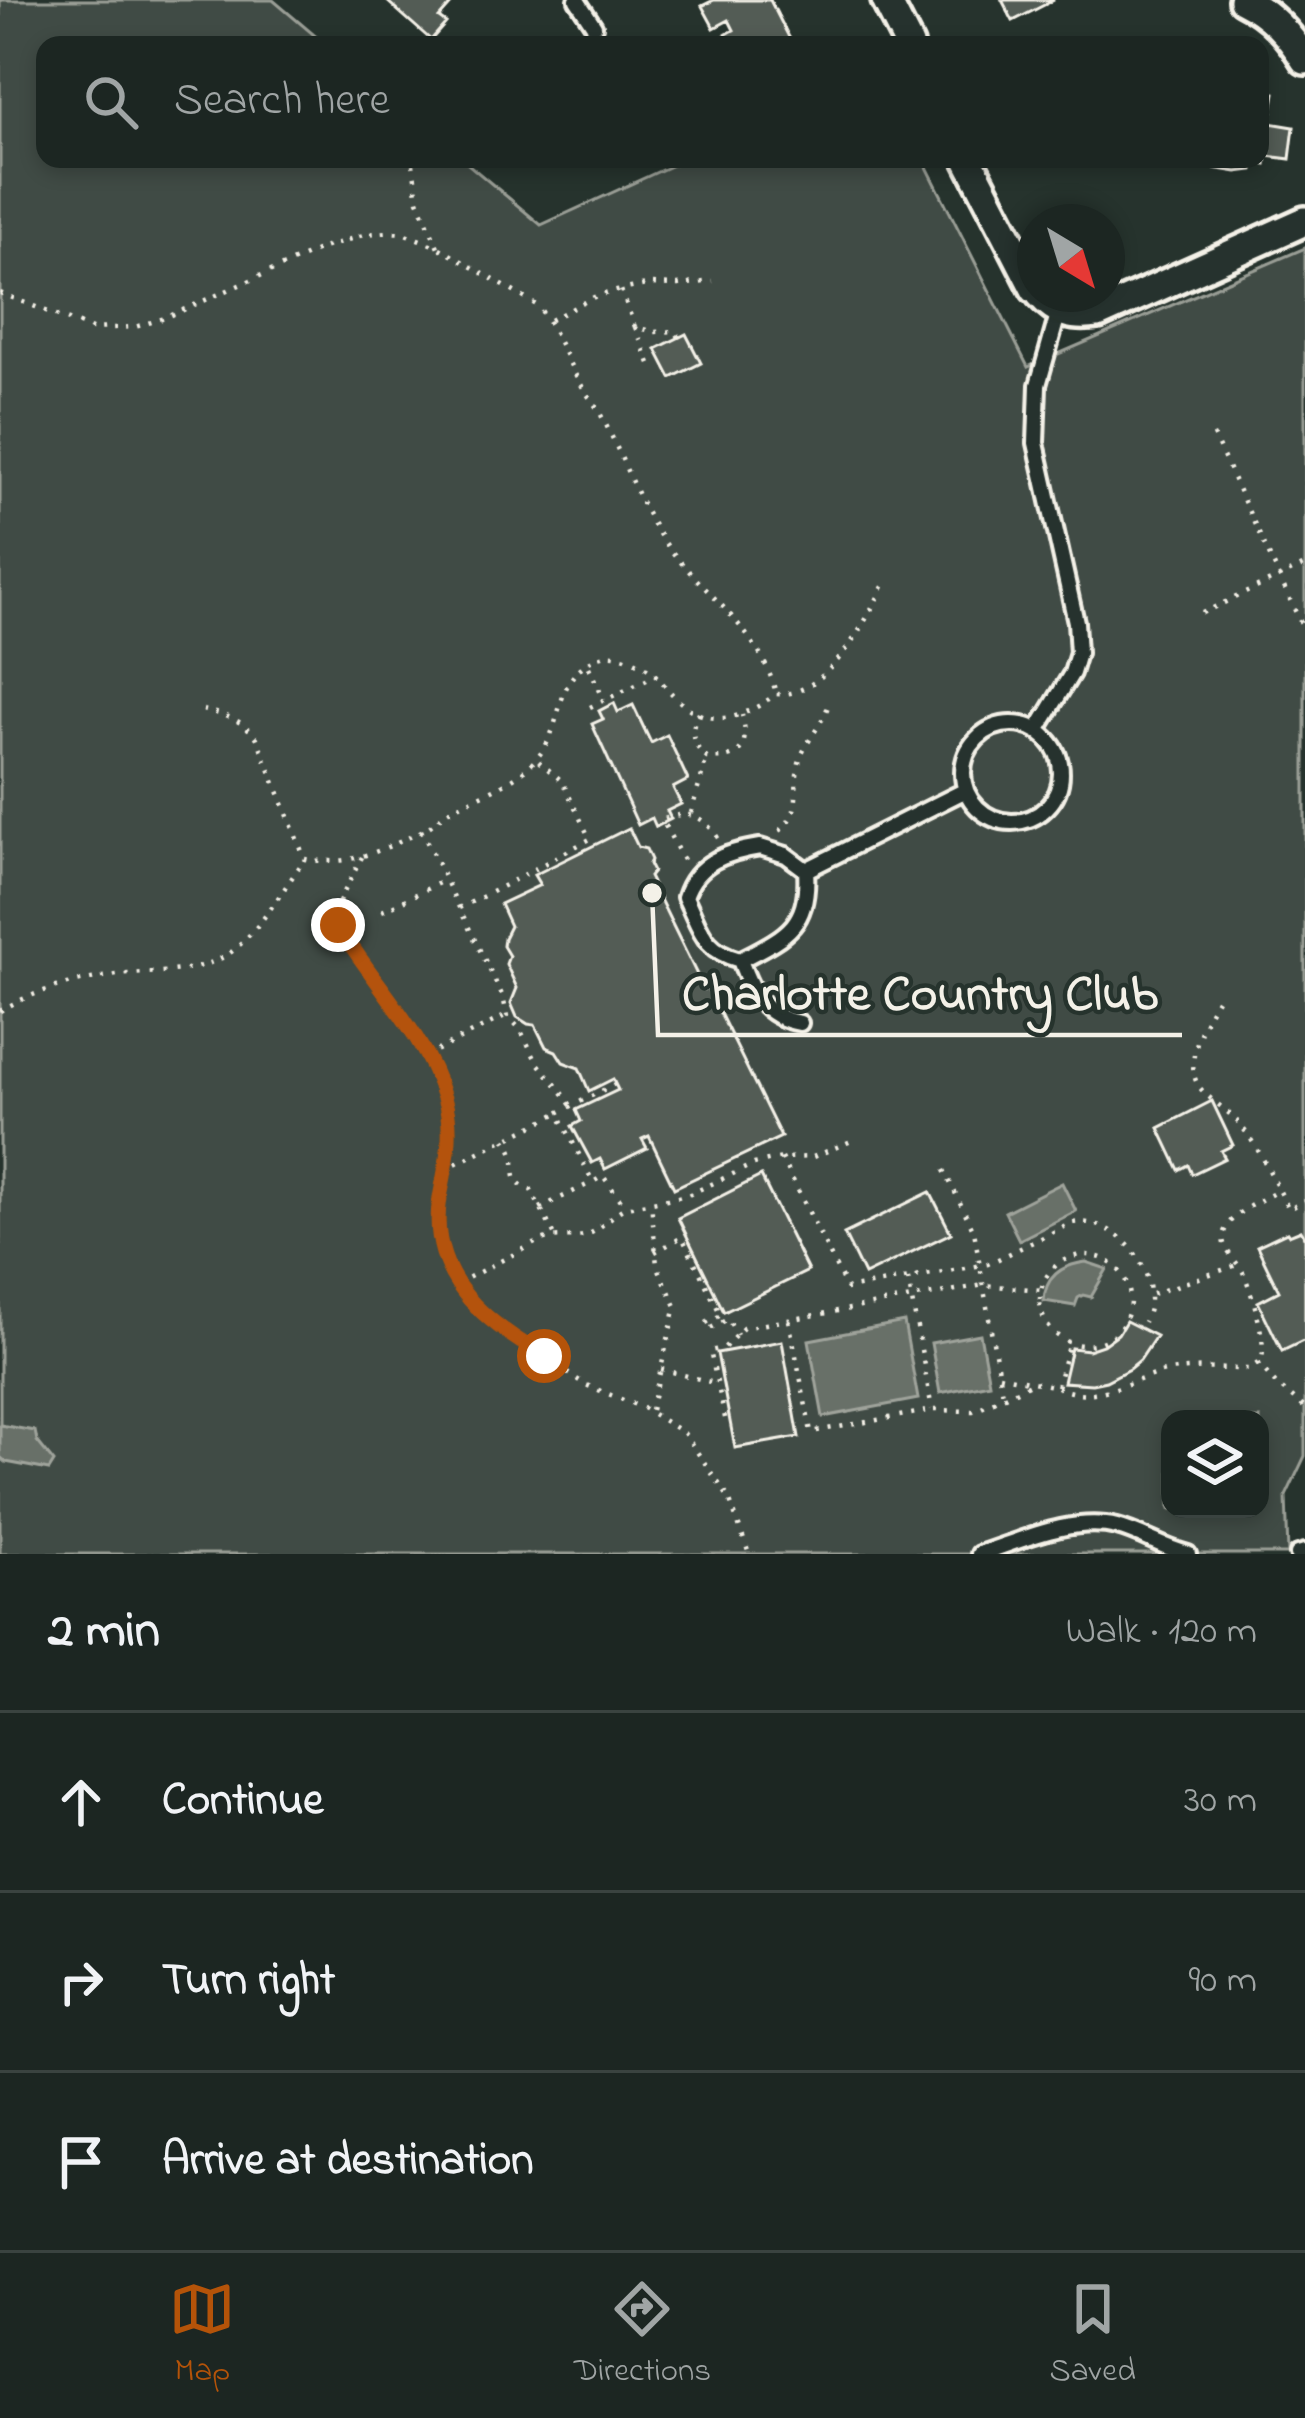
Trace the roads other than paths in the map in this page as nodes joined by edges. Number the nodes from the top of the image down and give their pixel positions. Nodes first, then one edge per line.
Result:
1 (577, 0) edge
2 (886, 0) edge
3 (1243, 0) edge
4 (594, 26) dead end
5 (904, 36) edge
6 (1305, 61) edge
7 (973, 168) edge
8 (1305, 221) edge
9 (1017, 247) edge
10 (1125, 302) edge
11 (1044, 312) edge
12 (1066, 312) edge
13 (1102, 312) edge
14 (1037, 730) junction
15 (966, 790) junction
16 (806, 870) junction
17 (740, 959) junction
18 (800, 1023) dead end
19 (979, 1554) edge
20 (1187, 1554) edge

1 - 4 lane
2 - 5 street
3 - 6 street
7 - 9 street
8 - 10 street
11 - 14 lane
12 - 13 street
14 - 15 lane
14 - 15 lane
15 - 16 lane
16 - 17 lane
16 - 17 lane
17 - 18 lane
19 - 20 lane

